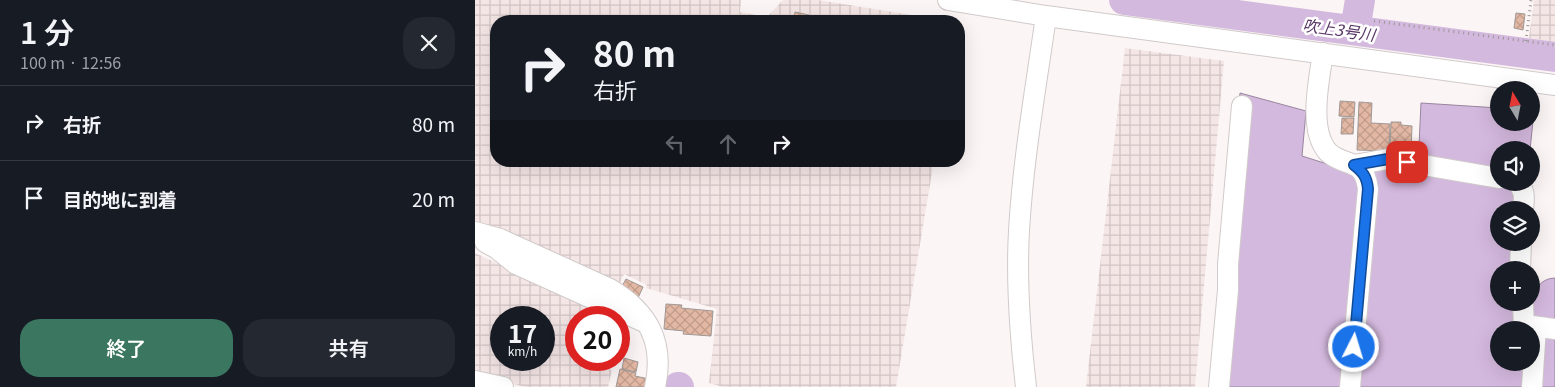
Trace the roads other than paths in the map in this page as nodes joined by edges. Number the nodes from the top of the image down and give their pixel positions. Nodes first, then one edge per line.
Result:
1 (948, 0) edge
2 (1047, 16) junction
3 (1323, 53) junction
4 (1555, 85) edge
5 (1242, 106) dead end
6 (1354, 165) junction
7 (1490, 176) edge
8 (475, 232) edge
9 (475, 236) edge
10 (647, 324) junction
11 (1522, 371) edge
12 (1533, 371) edge
13 (475, 380) edge
14 (503, 387) edge
15 (655, 387) edge
16 (1026, 387) edge
17 (1219, 387) edge
18 (1351, 387) edge
19 (1521, 387) edge
20 (1532, 387) edge

1 - 2 street
2 - 3 street
2 - 16 street
3 - 4 street
3 - 6 street
5 - 17 street
6 - 7 street
6 - 18 street
8 - 10 street
9 - 10 street
10 - 15 street
11 - 19 street
12 - 20 street
13 - 14 street

